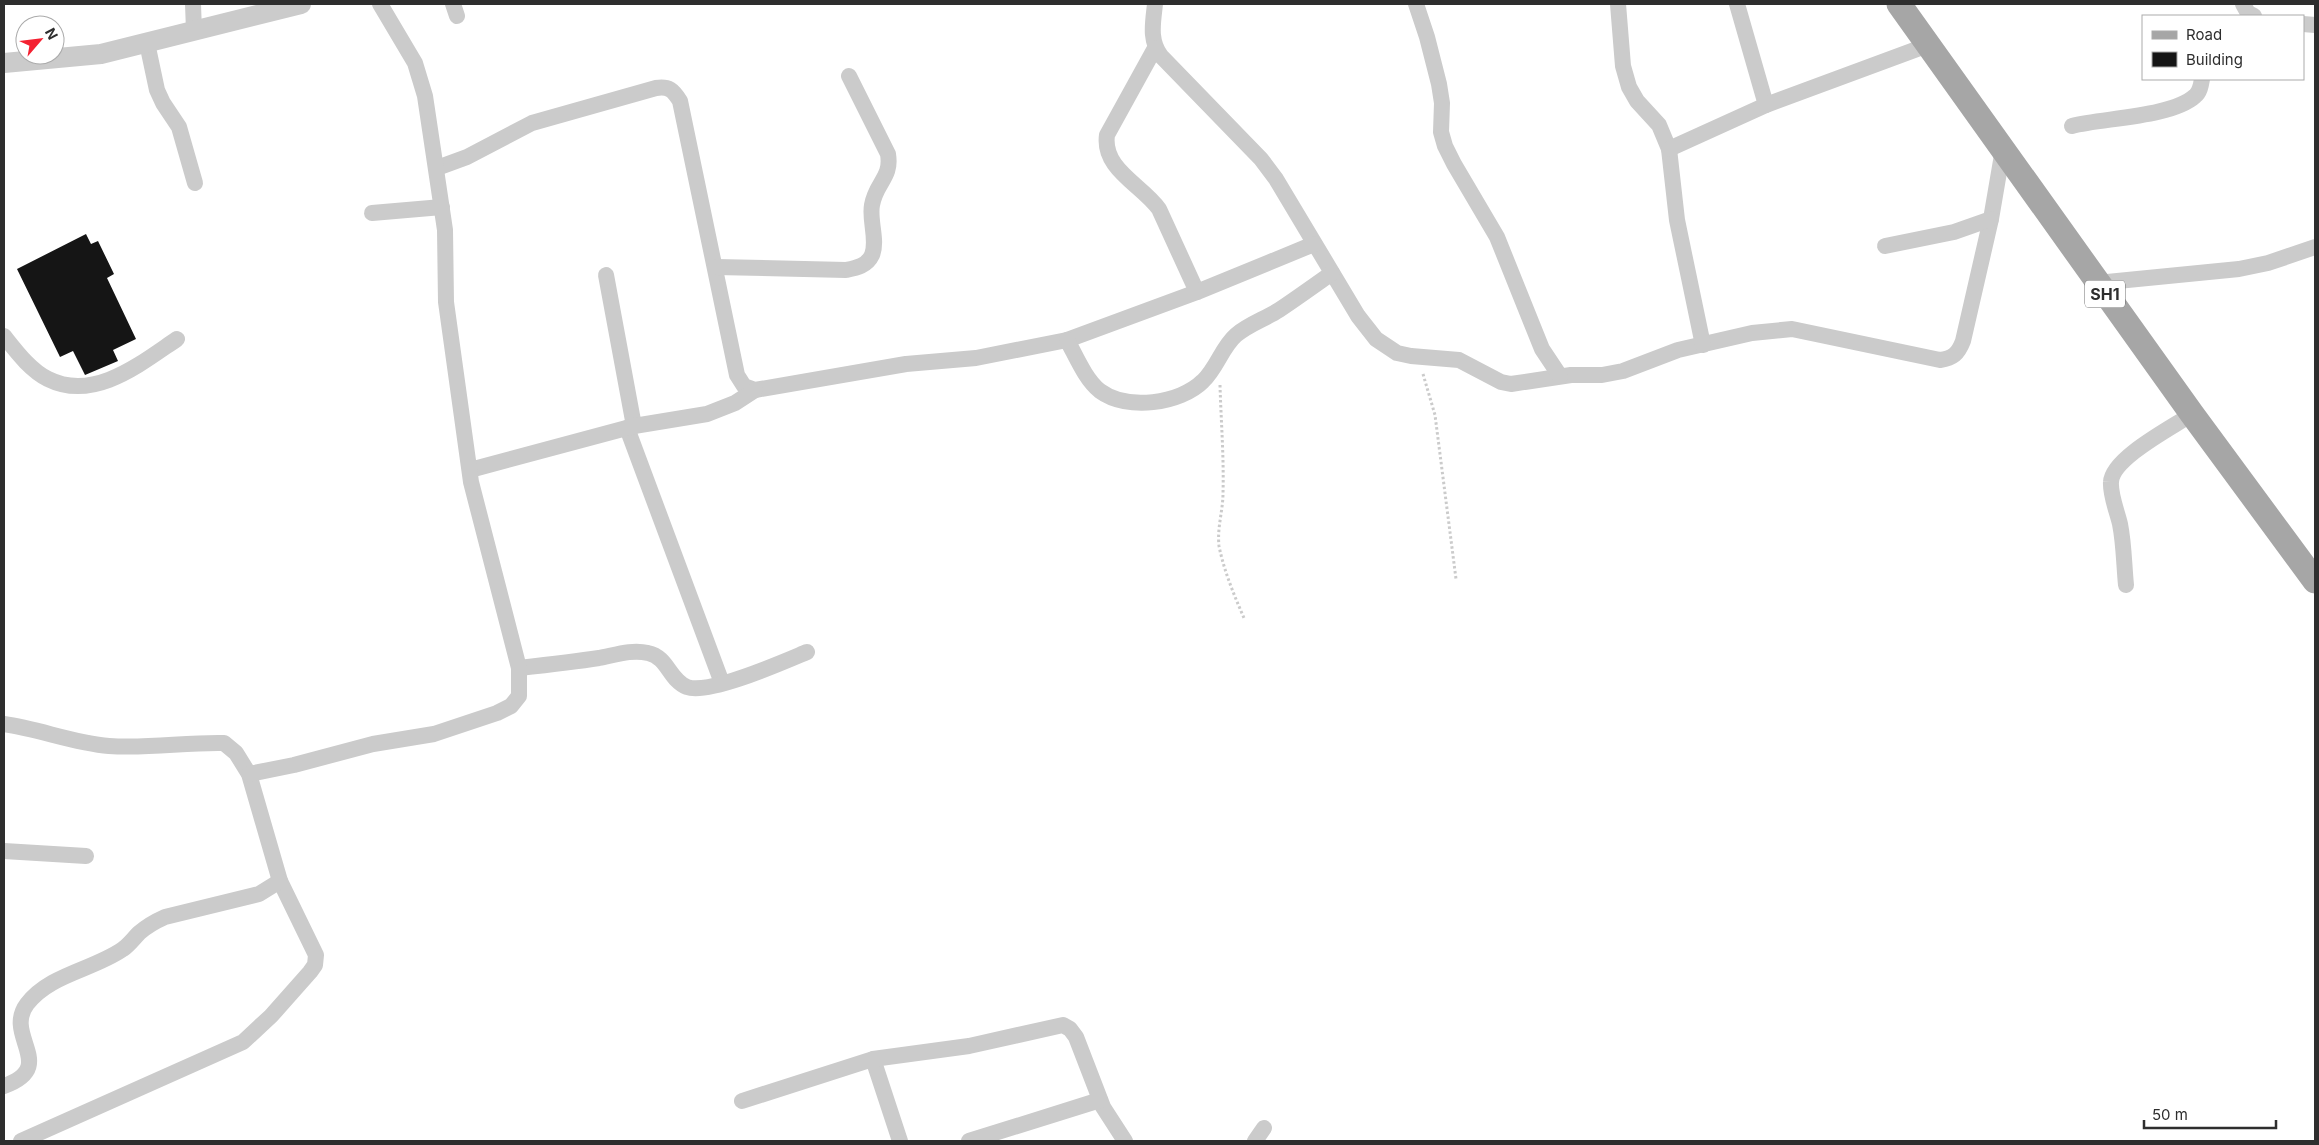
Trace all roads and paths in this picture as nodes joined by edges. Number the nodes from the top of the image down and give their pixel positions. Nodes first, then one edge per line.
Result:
1 (193, 4) edge
2 (301, 4) edge
3 (380, 4) edge
4 (1155, 4) edge
5 (1416, 4) edge
6 (1618, 4) edge
7 (1736, 4) edge
8 (1899, 4) edge
9 (2243, 4) edge
10 (2252, 15) edge
11 (194, 31) junction
12 (147, 43) junction
13 (1928, 45) junction
14 (1155, 48) junction
15 (4, 63) edge
16 (849, 76) dead end
17 (2202, 80) edge
18 (1766, 105) junction
19 (2072, 126) dead end
20 (1669, 149) junction
21 (2003, 150) junction
22 (437, 168) junction
23 (195, 183) dead end
24 (442, 207) junction
25 (372, 213) dead end
26 (1990, 219) junction
27 (1314, 244) junction
28 (1886, 246) dead end
29 (2315, 247) edge
30 (716, 266) junction
31 (1332, 273) junction
32 (606, 275) dead end
33 (2098, 283) junction
34 (1197, 292) junction
35 (4, 336) edge
36 (177, 339) dead end
37 (1067, 340) junction
38 (1703, 345) junction
39 (1411, 356) junction
40 (1219, 357) junction
41 (1560, 376) junction
42 (755, 390) junction
43 (2192, 414) junction
44 (630, 427) junction
45 (470, 470) junction
46 (1456, 579) dead end
47 (2315, 581) edge
48 (2126, 586) dead end
49 (1244, 618) dead end
50 (807, 652) dead end
51 (519, 668) junction
52 (722, 683) junction
53 (4, 724) edge
54 (248, 774) junction
55 (4, 851) edge
56 (86, 856) dead end
57 (280, 881) junction
58 (873, 1059) junction
59 (4, 1086) edge
60 (1100, 1100) junction
61 (742, 1101) dead end
62 (21, 1141) edge
63 (900, 1141) edge
64 (974, 1141) edge
65 (1125, 1141) edge

1 - 11 street
2 - 11 street
3 - 22 street
4 - 14 street
5 - 41 street
6 - 20 street
7 - 18 street
8 - 13 main road, SH1
9 - 10 street
11 - 12 street
12 - 15 street
12 - 23 street
13 - 18 street
13 - 21 main road, SH1
14 - 27 street
14 - 34 street
16 - 30 street
17 - 19 street
18 - 20 street
20 - 38 street
21 - 26 street
21 - 33 main road, SH1
22 - 24 street
22 - 30 street
24 - 25 street
24 - 45 street
26 - 28 street
26 - 38 street
27 - 31 street
27 - 34 street
29 - 33 street
30 - 42 street
31 - 39 street
31 - 40 street
32 - 44 street
33 - 43 main road, SH1
34 - 37 street
35 - 36 street
37 - 40 street
37 - 42 street
38 - 41 street
39 - 41 street
39 - 46 path
40 - 49 path
42 - 44 street
43 - 47 main road, SH1
43 - 48 street
44 - 45 street
44 - 52 street
45 - 51 street
50 - 52 street
51 - 52 street
51 - 54 street
53 - 54 street
54 - 57 street
55 - 56 street
57 - 59 street
57 - 62 street
58 - 60 street
58 - 61 street
58 - 63 street
60 - 64 street
60 - 65 street

